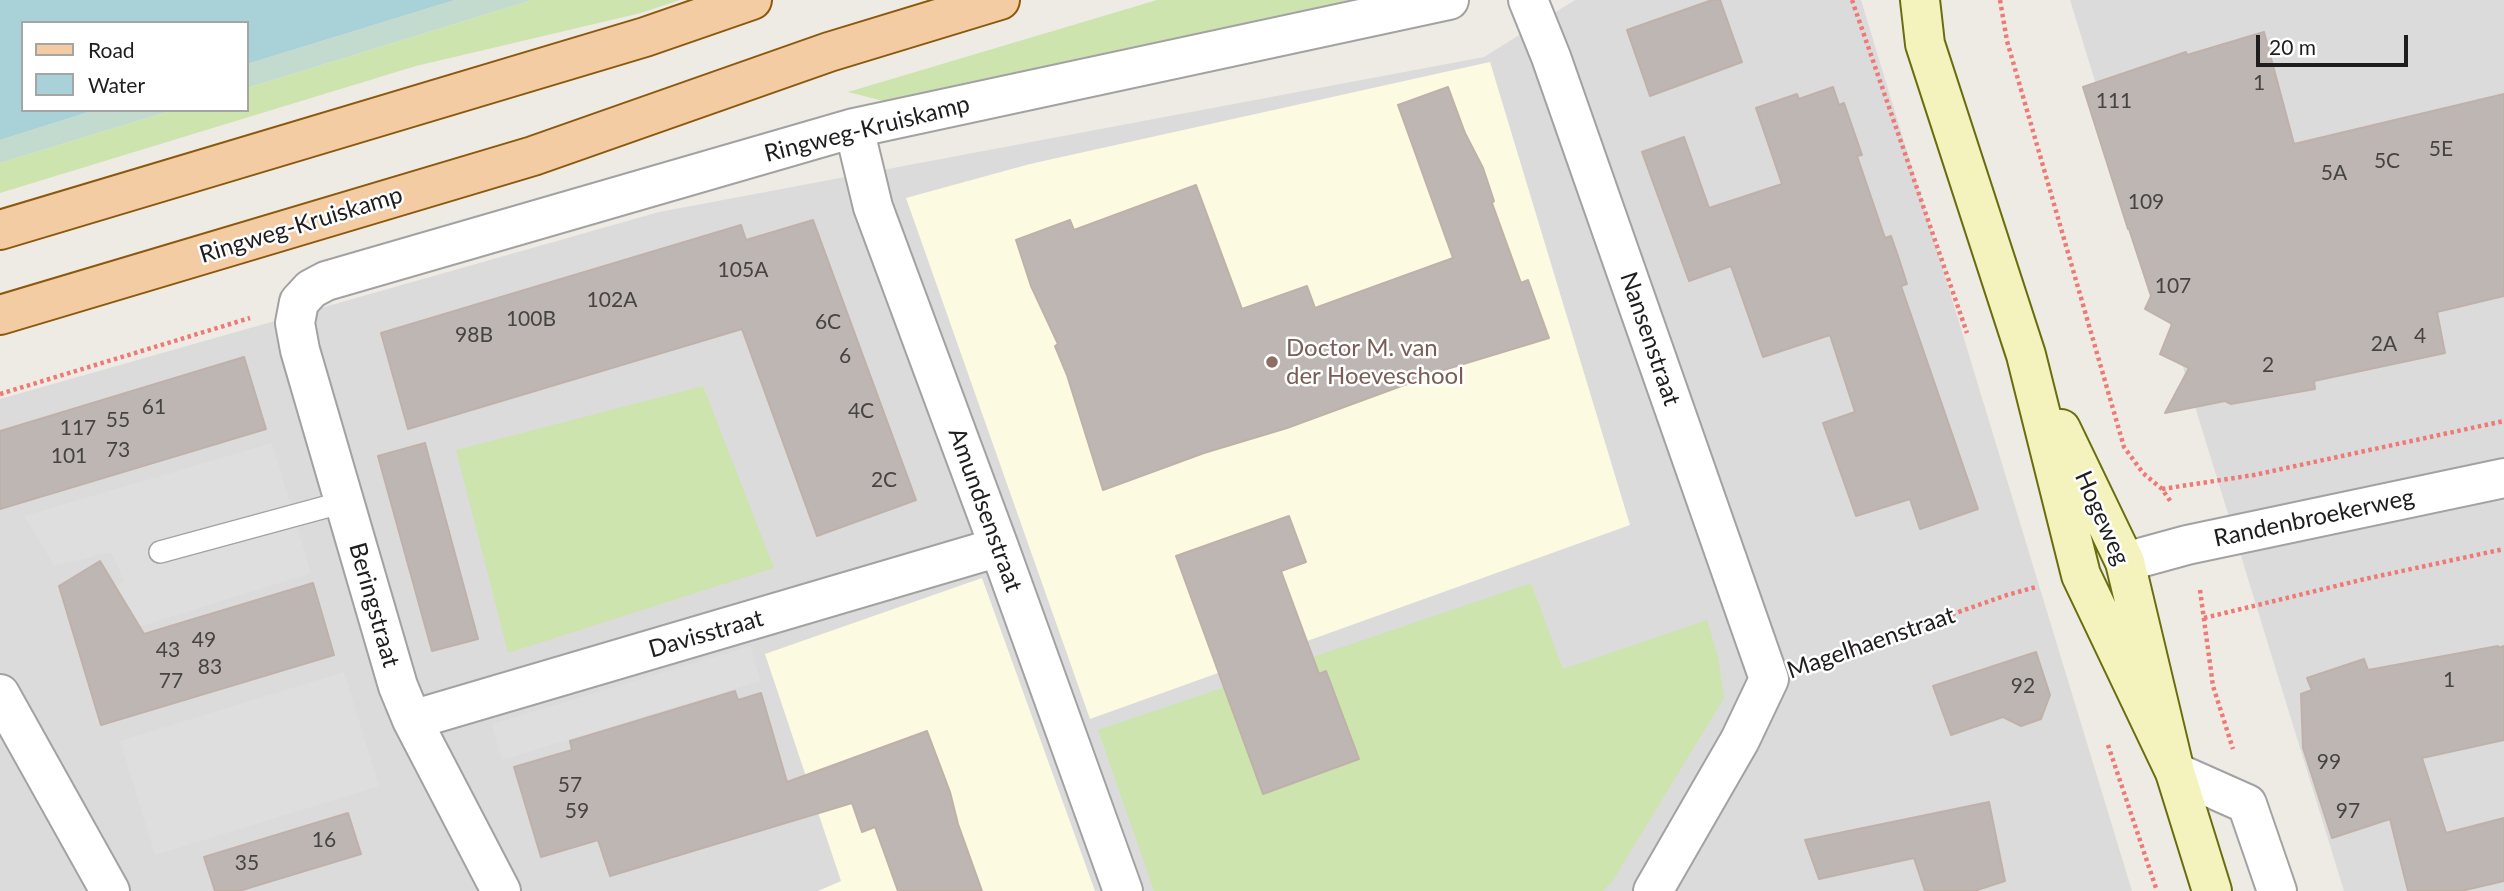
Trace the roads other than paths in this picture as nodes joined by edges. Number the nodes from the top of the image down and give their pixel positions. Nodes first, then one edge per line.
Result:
1 (752, 0) edge
2 (1000, 0) edge
3 (1450, 0) edge
4 (1528, 0) edge
5 (1900, 0) edge
6 (1920, 0) edge
7 (1925, 44) junction
8 (854, 128) junction
9 (0, 230) edge
10 (299, 302) joint
11 (0, 315) edge
12 (2026, 355) junction
13 (2504, 478) edge
14 (344, 502) junction
15 (999, 547) junction
16 (160, 552) dead end
17 (2125, 562) junction
18 (1769, 679) joint
19 (0, 694) edge
20 (412, 720) junction
21 (2175, 772) junction
22 (110, 891) edge
23 (501, 891) edge
24 (1123, 891) edge
25 (1653, 891) edge
26 (2213, 891) edge
27 (2277, 891) edge

1 - 9 main road
2 - 11 main road, Ringweg-Kruiskamp
3 - 8 street, Ringweg-Kruiskamp
4 - 18 street, Nansenstraat
5 - 7 main road, Hogeweg
6 - 7 main road, Hogeweg
7 - 12 main road, Hogeweg
8 - 10 street, Ringweg-Kruiskamp
8 - 15 street, Amundsenstraat
10 - 14 street, Beringstraat
12 - 17 main road, Hogeweg
12 - 21 main road, Hogeweg
13 - 17 street, Randenbroekerweg
14 - 16 lane
14 - 20 street, Beringstraat
15 - 20 street, Davisstraat
15 - 24 street, Amundsenstraat
17 - 21 main road, Hogeweg
18 - 25 street, Magelhaenstraat
19 - 22 street
20 - 23 street, Beringstraat
21 - 26 main road, Hogeweg
21 - 27 street

